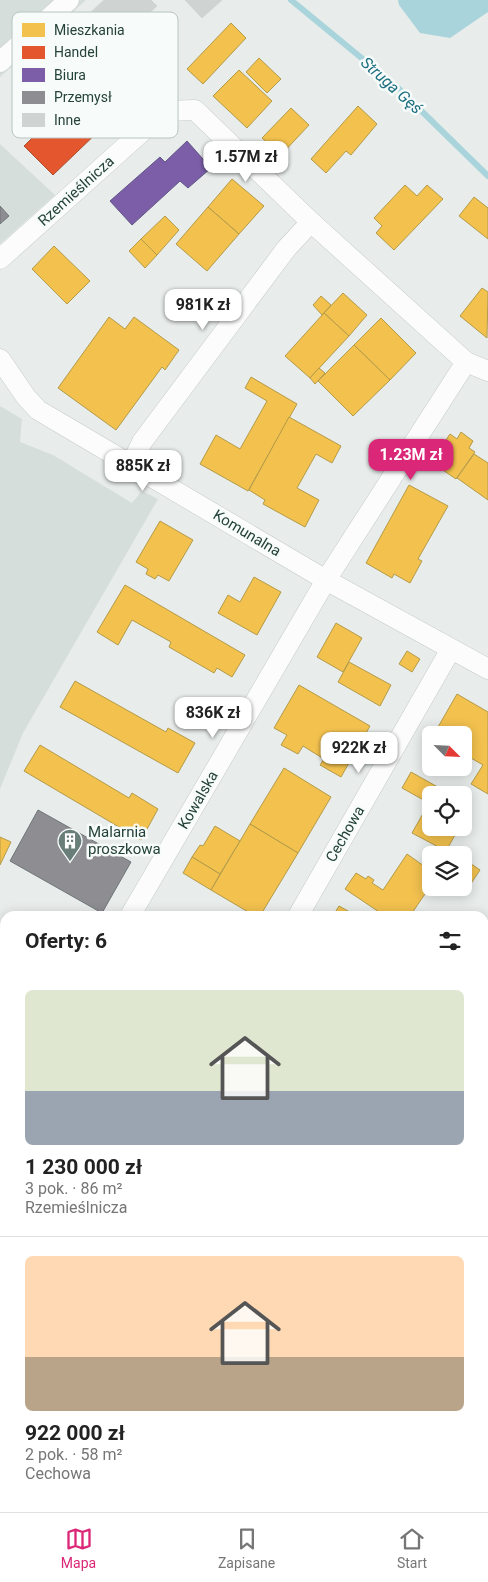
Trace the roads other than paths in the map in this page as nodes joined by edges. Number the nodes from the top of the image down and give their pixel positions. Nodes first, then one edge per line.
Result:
1 (69, 0) edge
2 (56, 12) edge
3 (12, 51) edge
4 (0, 62) edge
5 (178, 110) edge
6 (133, 138) edge
7 (311, 222) junction
8 (0, 259) edge
9 (0, 359) edge
10 (466, 362) junction
11 (488, 371) edge
12 (132, 465) junction
13 (326, 580) junction
14 (451, 649) junction
15 (488, 669) edge
16 (133, 911) edge
17 (301, 911) edge

1 - 2 street
3 - 4 street
5 - 7 street, Rzemieślnicza
6 - 8 street, Rzemieślnicza
7 - 10 street, Rzemieślnicza
7 - 12 street
9 - 12 street, Komunalna
10 - 11 street, Rzemieślnicza
10 - 13 street
12 - 13 street, Komunalna
13 - 14 street, Komunalna
13 - 16 street, Kowalska
14 - 15 street, Komunalna
14 - 17 street, Cechowa

